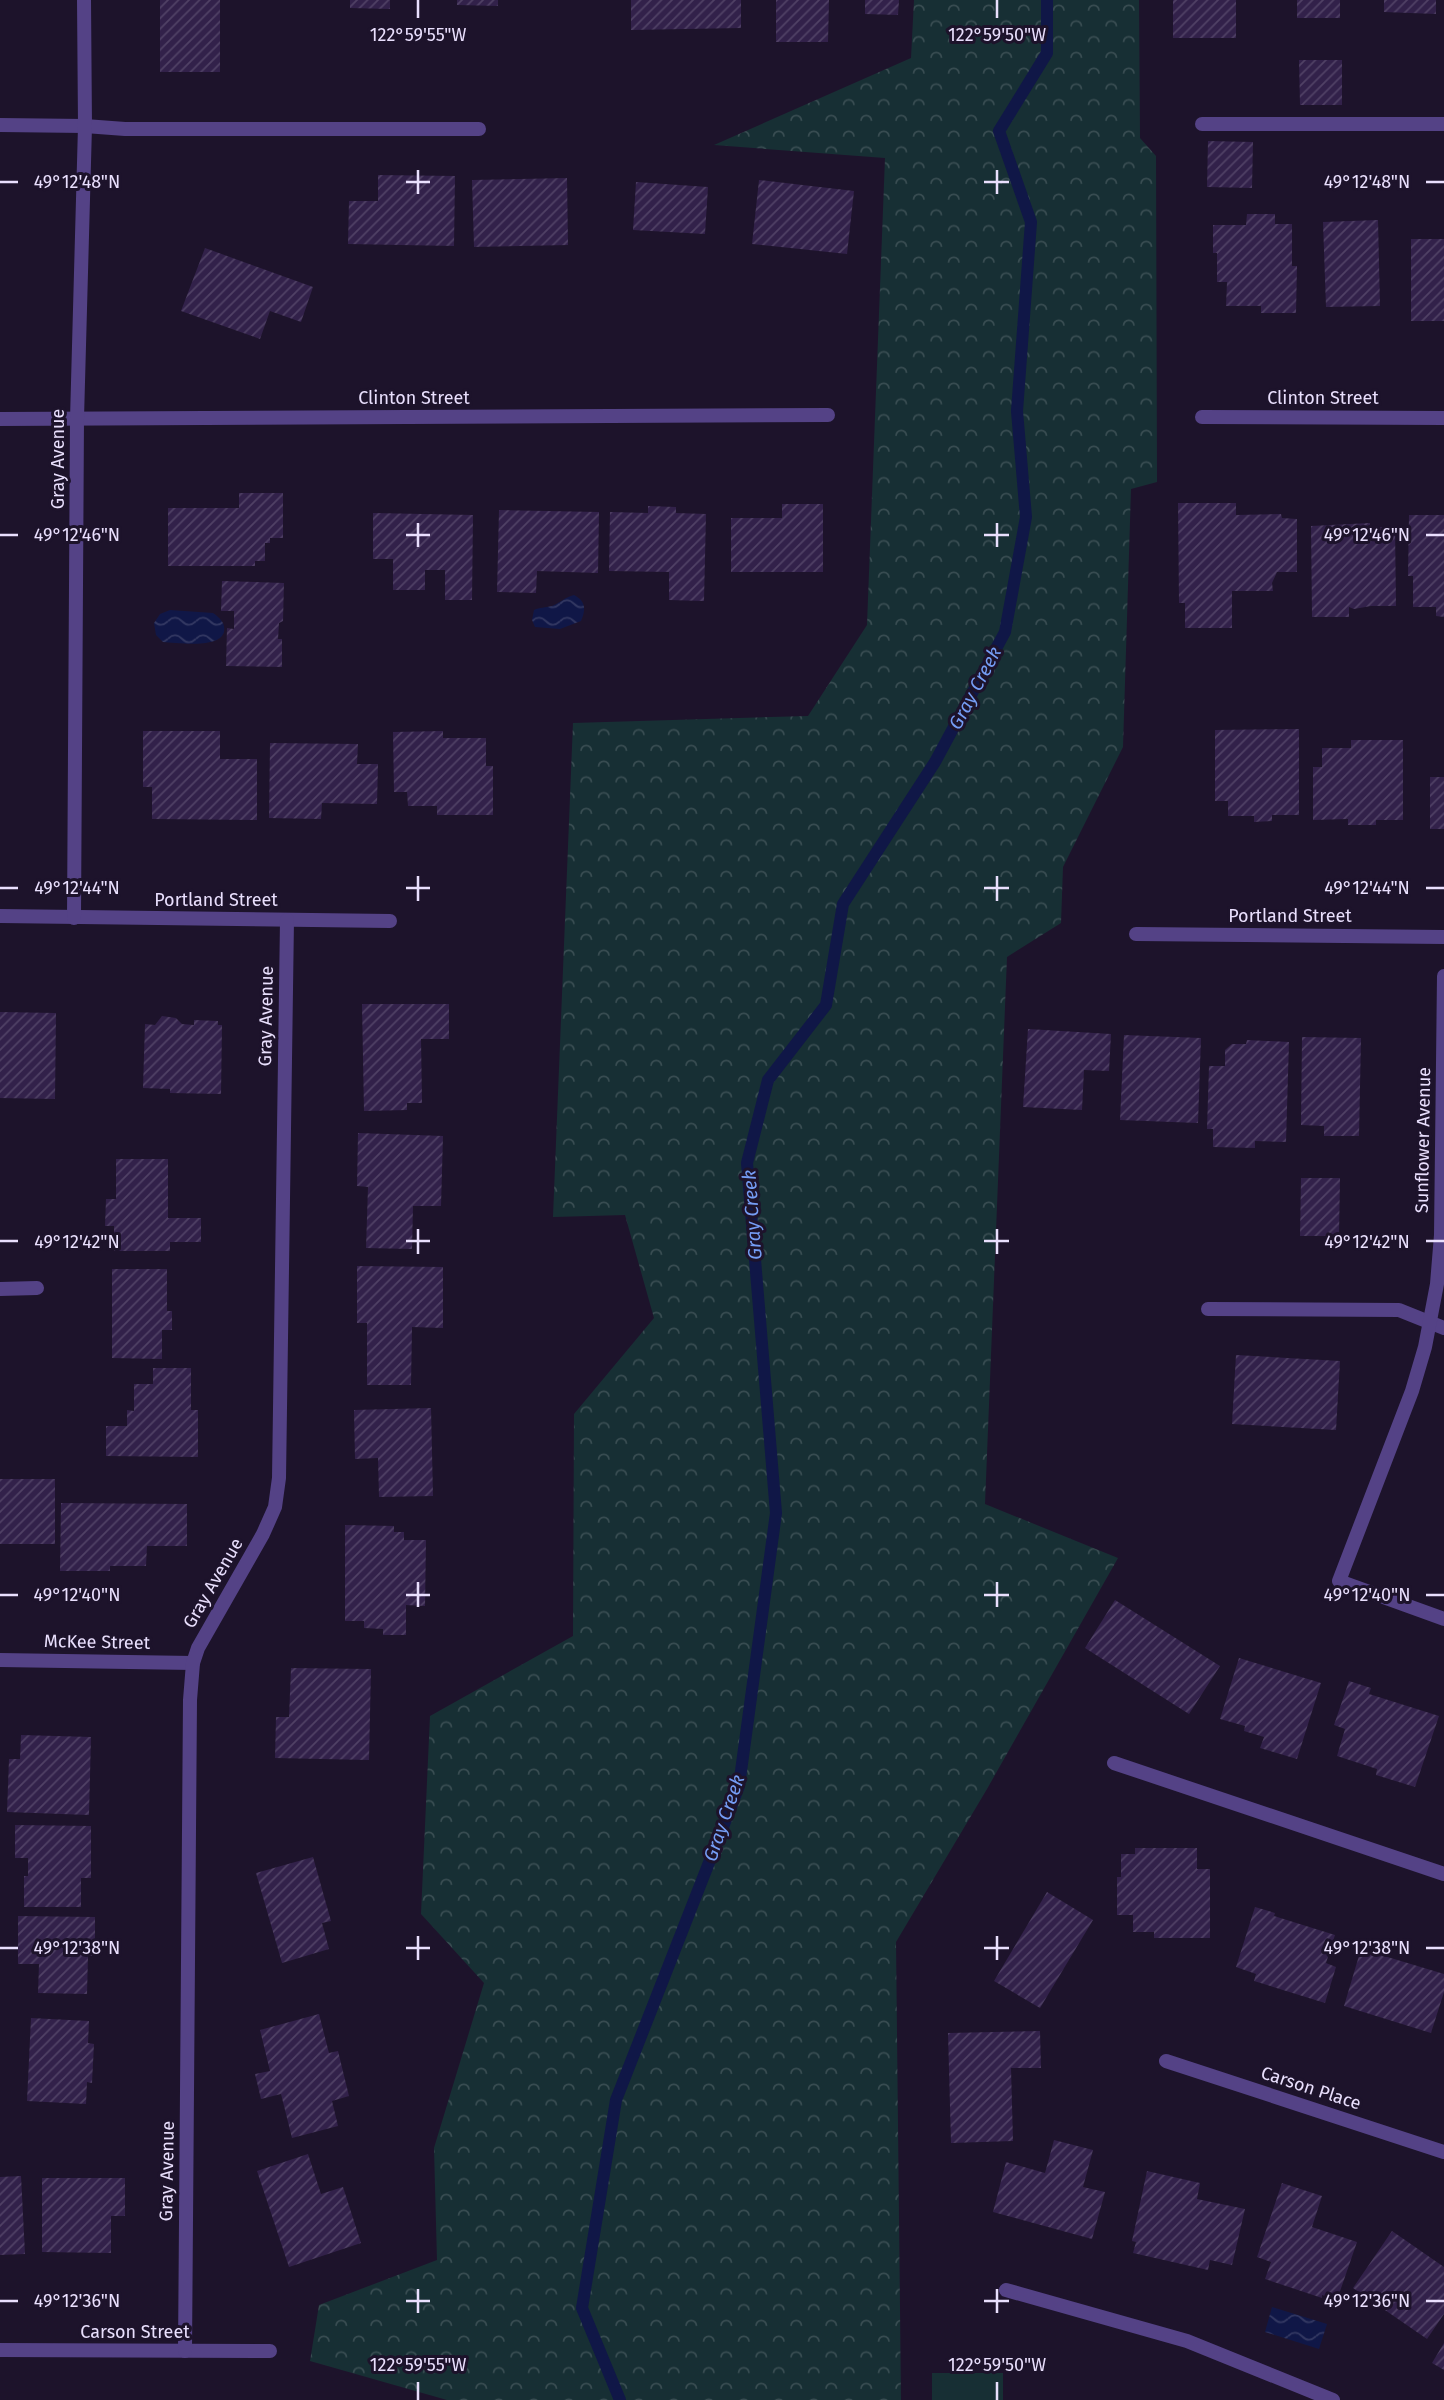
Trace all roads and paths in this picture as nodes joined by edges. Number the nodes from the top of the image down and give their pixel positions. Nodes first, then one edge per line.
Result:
1 (84, 0) edge
2 (1202, 124) dead end
3 (1444, 124) edge
4 (0, 125) edge
5 (85, 126) junction
6 (479, 129) dead end
7 (828, 415) dead end
8 (1202, 417) dead end
9 (1444, 418) edge
10 (0, 419) edge
11 (77, 419) junction
12 (0, 916) edge
13 (74, 918) junction
14 (287, 920) junction
15 (390, 921) dead end
16 (1136, 934) dead end
17 (1444, 937) edge
18 (1444, 976) edge
19 (37, 1288) dead end
20 (0, 1289) edge
21 (1208, 1309) dead end
22 (1437, 1325) edge
23 (1444, 1619) edge
24 (0, 1660) edge
25 (193, 1663) junction
26 (1114, 1763) dead end
27 (1444, 1874) edge
28 (1166, 2061) dead end
29 (1444, 2152) edge
30 (1006, 2290) dead end
31 (0, 2350) edge
32 (185, 2351) junction
33 (270, 2351) dead end
34 (1333, 2400) edge

1 - 5 street, Gray Avenue
2 - 3 street
4 - 5 street
5 - 6 street
5 - 11 street, Gray Avenue
7 - 11 street, Clinton Street
8 - 9 street, Clinton Street
10 - 11 street, Clinton Street
11 - 13 street, Gray Avenue
12 - 13 street, Portland Street
13 - 14 street, Portland Street
14 - 15 street, Portland Street
14 - 25 street, Gray Avenue
16 - 17 street, Portland Street
18 - 22 street, Sunflower Avenue
19 - 20 street
21 - 22 street
22 - 23 street, Sunflower Avenue
24 - 25 street, McKee Street
25 - 32 street, Gray Avenue
26 - 27 street
28 - 29 street, Carson Place
30 - 34 street
31 - 32 street, Carson Street
32 - 33 street, Carson Street

